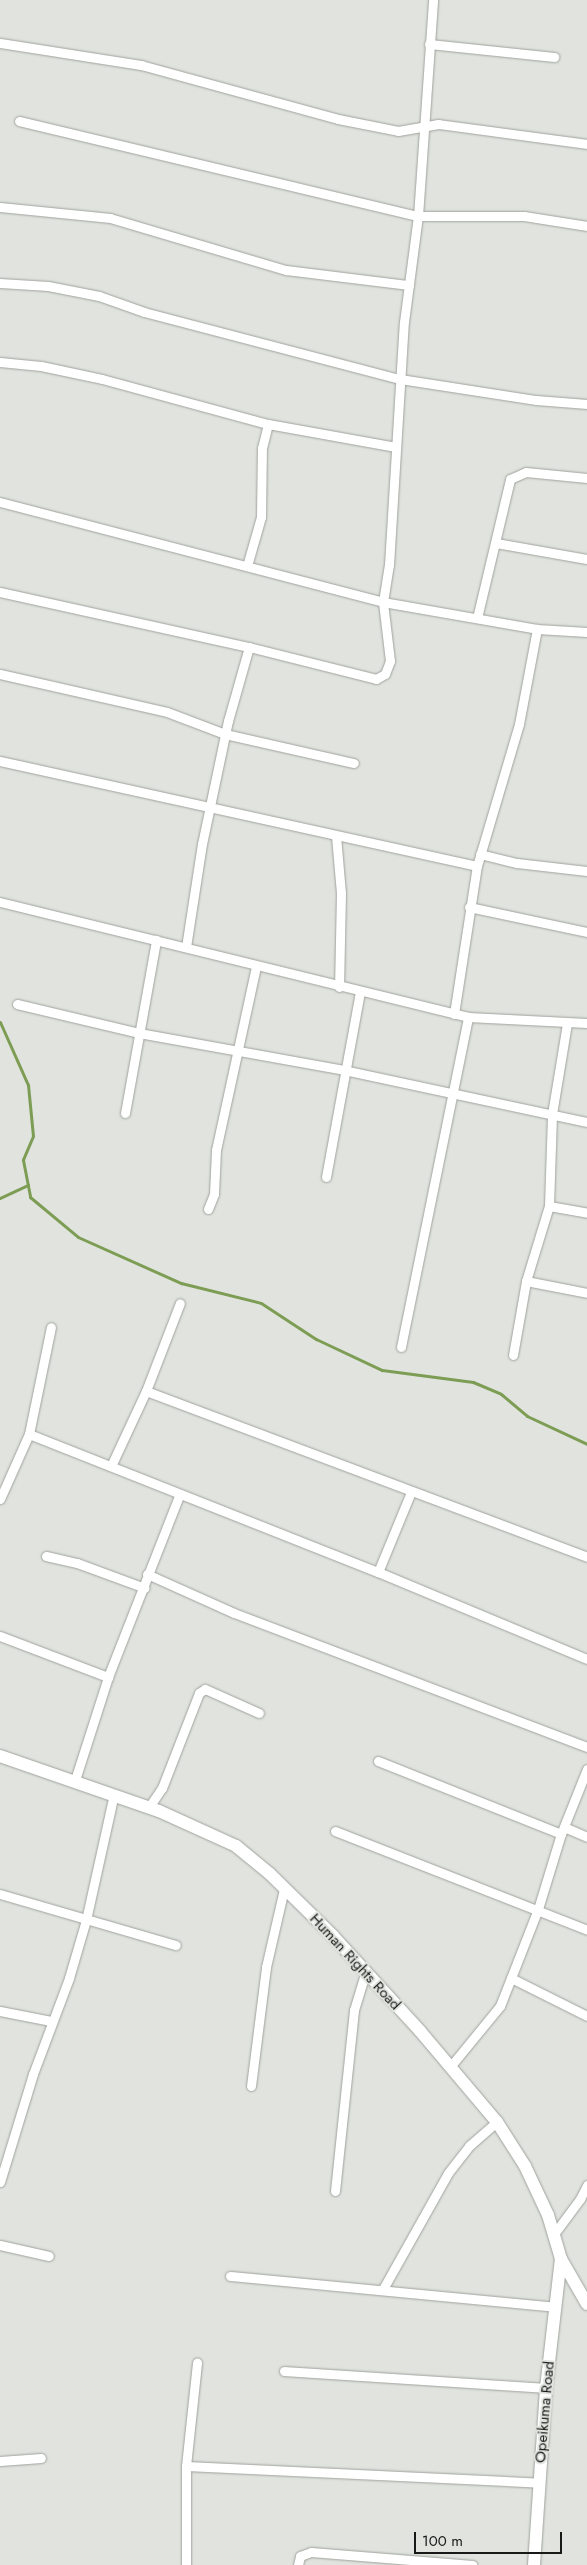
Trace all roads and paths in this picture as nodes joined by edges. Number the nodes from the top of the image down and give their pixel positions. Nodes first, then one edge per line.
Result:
1 (434, 0) edge
2 (0, 43) edge
3 (429, 44) junction
4 (554, 57) dead end
5 (19, 121) dead end
6 (425, 127) junction
7 (587, 144) edge
8 (0, 206) edge
9 (418, 216) junction
10 (587, 226) edge
11 (0, 283) edge
12 (409, 285) junction
13 (0, 362) edge
14 (400, 379) junction
15 (587, 404) edge
16 (268, 424) junction
17 (396, 447) junction
18 (587, 478) edge
19 (0, 502) edge
20 (496, 543) junction
21 (587, 559) edge
22 (247, 566) junction
23 (0, 592) edge
24 (383, 602) junction
25 (477, 618) junction
26 (537, 629) junction
27 (587, 632) edge
28 (249, 647) junction
29 (0, 674) edge
30 (225, 734) junction
31 (0, 761) edge
32 (354, 763) dead end
33 (210, 808) junction
34 (336, 836) junction
35 (480, 854) junction
36 (477, 866) junction
37 (587, 871) edge
38 (0, 902) edge
39 (469, 907) junction
40 (587, 932) edge
41 (156, 940) junction
42 (186, 947) junction
43 (256, 967) junction
44 (339, 988) junction
45 (360, 992) junction
46 (17, 1004) dead end
47 (454, 1014) junction
48 (468, 1017) junction
49 (567, 1023) junction
50 (587, 1023) edge
51 (138, 1033) junction
52 (235, 1051) junction
53 (344, 1070) junction
54 (450, 1095) junction
55 (125, 1113) dead end
56 (552, 1114) junction
57 (587, 1122) edge
58 (326, 1177) dead end
59 (549, 1206) junction
60 (208, 1209) dead end
61 (587, 1214) edge
62 (526, 1281) junction
63 (587, 1293) edge
64 (180, 1304) dead end
65 (51, 1327) dead end
66 (401, 1347) dead end
67 (513, 1355) dead end
68 (146, 1391) junction
69 (28, 1434) junction
70 (111, 1466) junction
71 (411, 1492) junction
72 (179, 1496) junction
73 (0, 1499) edge
74 (46, 1556) dead end
75 (587, 1557) edge
76 (378, 1572) junction
77 (147, 1574) junction
78 (145, 1588) junction
79 (0, 1636) edge
80 (587, 1659) edge
81 (108, 1677) junction
82 (259, 1713) dead end
83 (587, 1747) edge
84 (0, 1756) edge
85 (378, 1761) dead end
86 (587, 1768) edge
87 (76, 1780) junction
88 (114, 1794) junction
89 (149, 1806) junction
90 (563, 1830) junction
91 (336, 1831) dead end
92 (587, 1836) edge
93 (284, 1889) junction
94 (0, 1894) edge
95 (538, 1910) junction
96 (86, 1920) junction
97 (587, 1930) edge
98 (176, 1945) dead end
99 (365, 1974) junction
100 (511, 1978) junction
101 (0, 2011) edge
102 (587, 2016) edge
103 (51, 2021) junction
104 (450, 2067) junction
105 (251, 2086) dead end
106 (497, 2122) junction
107 (0, 2182) edge
108 (587, 2184) edge
109 (335, 2191) dead end
110 (554, 2234) junction
111 (0, 2245) edge
112 (49, 2256) dead end
113 (561, 2259) junction
114 (230, 2276) dead end
115 (383, 2289) junction
116 (587, 2304) edge
117 (556, 2307) junction
118 (197, 2363) dead end
119 (284, 2371) dead end
120 (546, 2388) junction
121 (41, 2458) dead end
122 (0, 2461) edge
123 (186, 2466) junction
124 (540, 2483) junction
125 (186, 2565) edge
126 (298, 2565) edge
127 (472, 2565) edge
128 (534, 2565) edge

1 - 3 street
2 - 6 street
3 - 4 street
3 - 6 street
5 - 9 street
6 - 7 street
6 - 9 street
8 - 12 street
9 - 10 street
9 - 12 street
11 - 14 street
12 - 14 street
13 - 16 street
14 - 15 street
14 - 17 street
16 - 17 street
16 - 22 street
17 - 24 street
18 - 20 street
19 - 22 street
20 - 21 street
20 - 25 street
22 - 24 street
23 - 28 street
24 - 25 street
24 - 28 street
25 - 26 street
26 - 27 street
26 - 35 street
28 - 30 street
29 - 30 street
30 - 32 street
30 - 33 street
31 - 33 street
33 - 34 street
33 - 42 street
34 - 36 street
34 - 44 street
35 - 36 street
35 - 37 street
36 - 39 street
38 - 41 street
39 - 40 street
39 - 47 street
41 - 42 street
41 - 51 street
42 - 43 street
43 - 44 street
43 - 52 street
44 - 45 street
45 - 47 street
45 - 53 street
46 - 51 street
47 - 48 street
48 - 49 street
48 - 54 street
49 - 50 street
49 - 56 street
51 - 52 street
51 - 55 street
52 - 53 street
52 - 60 street
53 - 54 street
53 - 58 street
54 - 56 street
54 - 66 street
56 - 57 street
56 - 59 street
59 - 61 street
59 - 62 street
62 - 63 street
62 - 67 street
64 - 68 street
65 - 69 street
68 - 70 street
68 - 71 street
69 - 70 street
69 - 73 street
70 - 72 street
71 - 75 street
71 - 76 street
72 - 76 street
72 - 77 street
74 - 78 street
76 - 80 street
77 - 78 street
77 - 83 street
78 - 81 street
79 - 81 street
81 - 87 street
82 - 89 street
84 - 87 street, Human Rights Road
85 - 90 street
86 - 90 street
87 - 88 street, Human Rights Road
88 - 89 street, Human Rights Road
88 - 96 street
89 - 93 street, Human Rights Road
90 - 92 street
90 - 95 street
91 - 95 street
93 - 99 street, Human Rights Road
93 - 105 street
94 - 96 street
95 - 97 street
95 - 100 street
96 - 98 street
96 - 103 street
99 - 104 street, Human Rights Road
99 - 109 street
100 - 102 street
100 - 104 street
101 - 103 street
103 - 107 street
104 - 106 street, Human Rights Road
106 - 110 street, Human Rights Road
106 - 115 street
108 - 110 street
110 - 113 street, Human Rights Road
111 - 112 street
113 - 116 street, Human Rights Road
113 - 117 street, Opeikuma Road
114 - 115 street
115 - 117 street
117 - 120 street, Opeikuma Road
118 - 123 street
119 - 120 street
120 - 124 street, Opeikuma Road
121 - 122 street
123 - 124 street
123 - 125 street
124 - 128 street, Opeikuma Road
126 - 127 street

